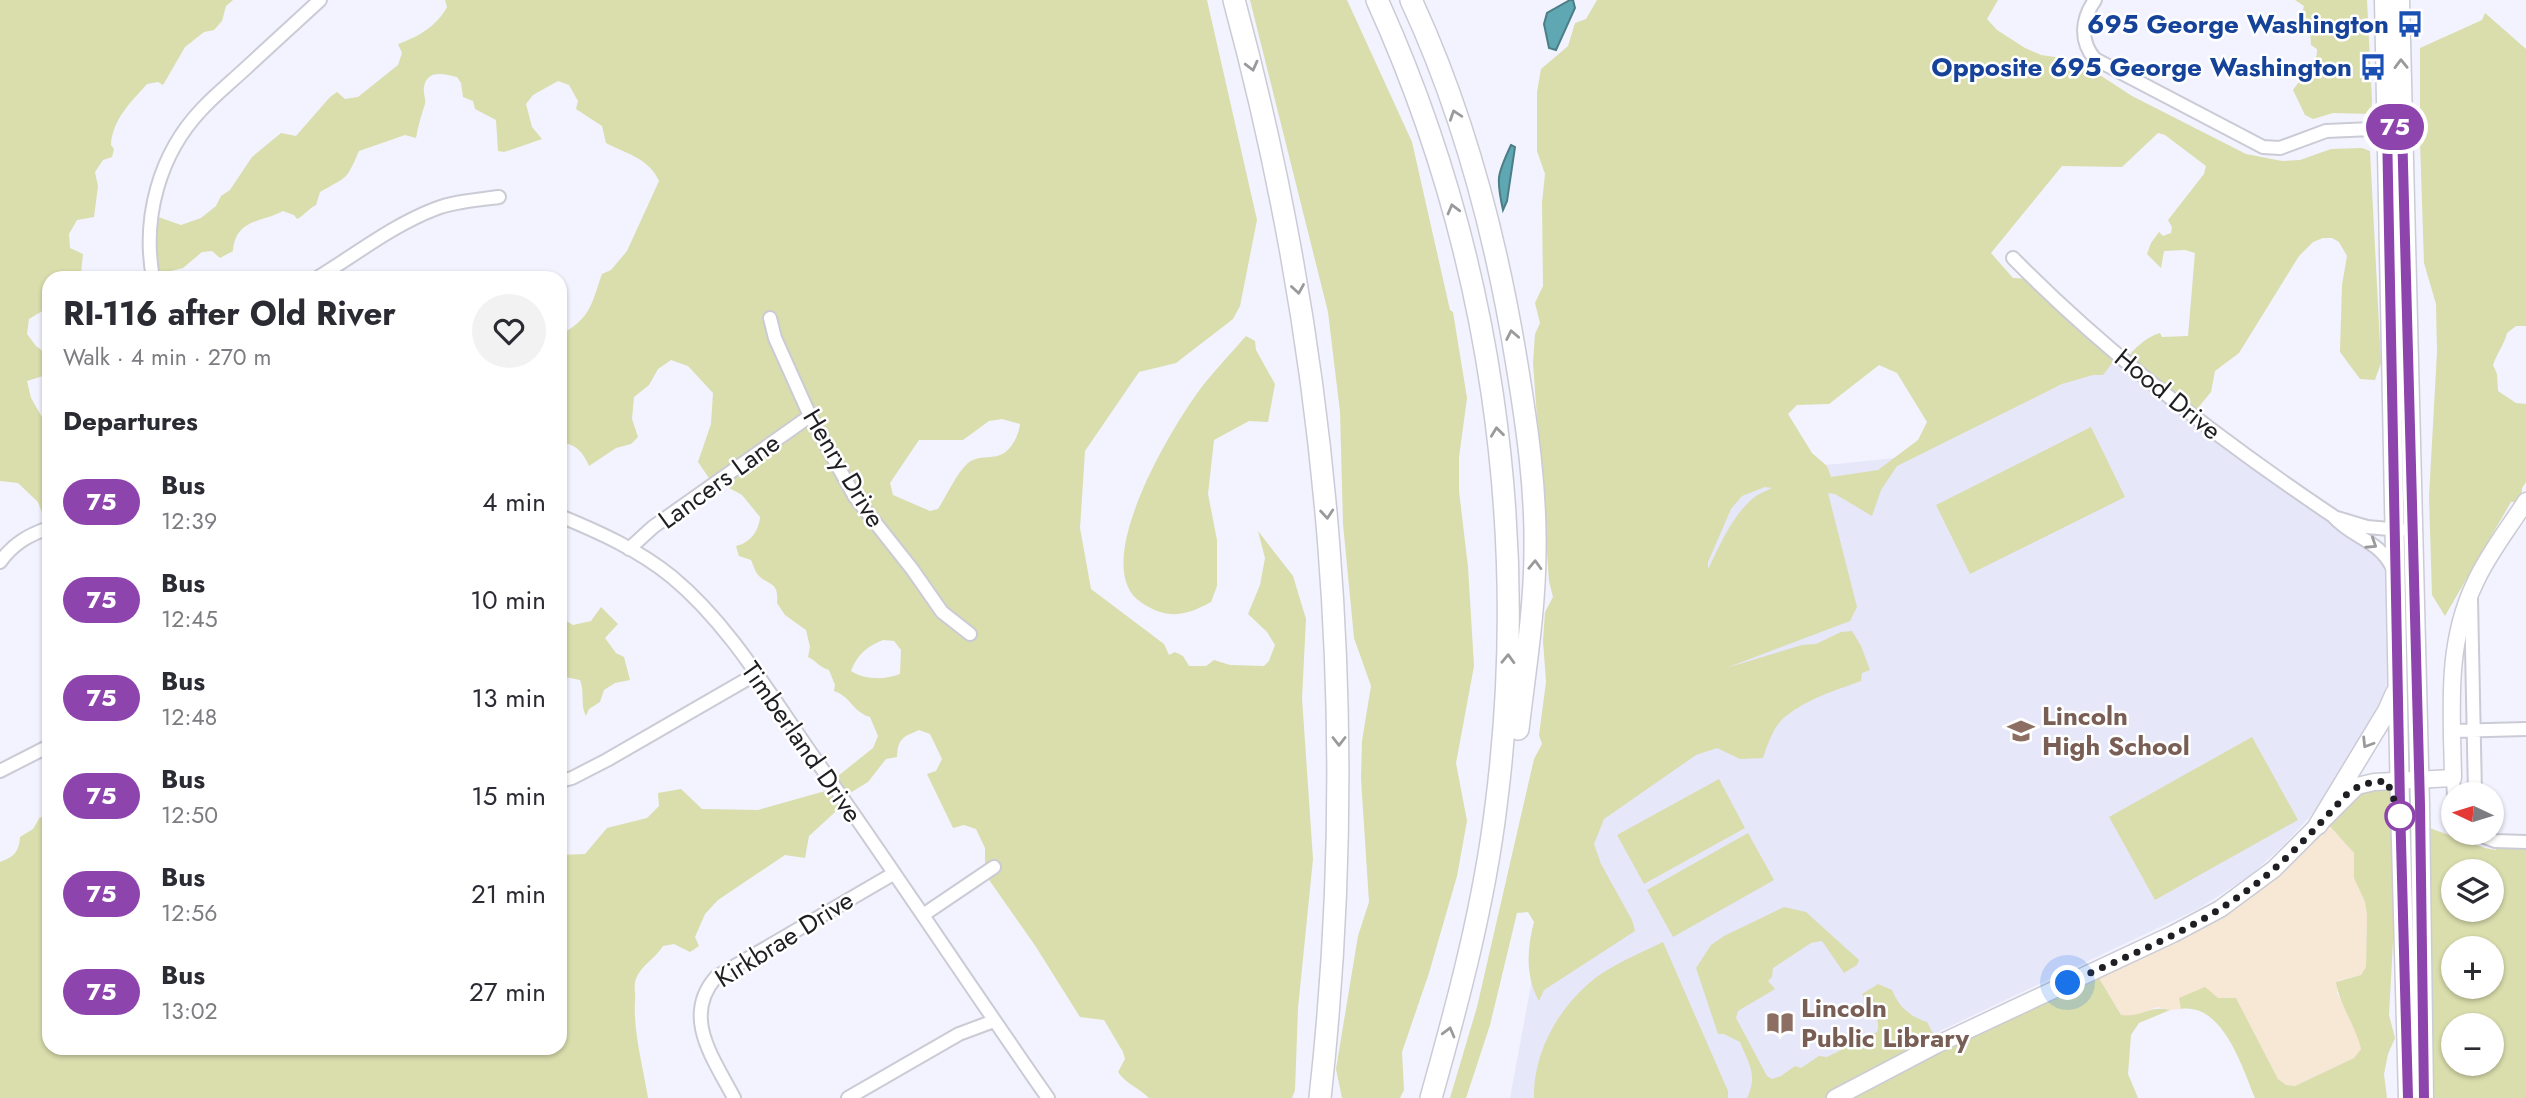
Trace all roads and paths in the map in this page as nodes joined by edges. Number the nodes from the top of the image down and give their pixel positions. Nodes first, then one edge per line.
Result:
1 (320, 0) edge
2 (1234, 0) edge
3 (1377, 0) edge
4 (1411, 0) edge
5 (2095, 0) edge
6 (2384, 0) edge
7 (2400, 0) edge
8 (2395, 127) junction
9 (499, 197) dead end
10 (2013, 258) dead end
11 (152, 271) edge
12 (328, 271) edge
13 (770, 318) dead end
14 (810, 416) junction
15 (2526, 501) edge
16 (2333, 516) junction
17 (567, 519) edge
18 (42, 531) edge
19 (2404, 532) junction
20 (629, 549) junction
21 (0, 562) edge
22 (2397, 583) junction
23 (2471, 591) junction
24 (970, 634) dead end
25 (756, 674) junction
26 (2398, 683) junction
27 (2526, 729) edge
28 (2474, 730) junction
29 (2452, 731) junction
30 (42, 750) edge
31 (0, 771) edge
32 (2453, 778) junction
33 (567, 779) edge
34 (2399, 780) junction
35 (2419, 780) junction
36 (2453, 782) edge
37 (2475, 782) edge
38 (2318, 825) junction
39 (2504, 841) edge
40 (2526, 842) edge
41 (994, 867) dead end
42 (893, 874) junction
43 (923, 915) junction
44 (1476, 921) junction
45 (994, 1021) junction
46 (734, 1098) edge
47 (848, 1098) edge
48 (1048, 1098) edge
49 (1320, 1098) edge
50 (1431, 1098) edge
51 (1835, 1098) edge
52 (2408, 1098) edge
53 (2424, 1098) edge

1 - 11 street
2 -> 49 highway
44 -> 3 highway
44 -> 4 highway
5 - 8 street
6 - 8 main road
8 -> 7 main road
8 - 19 main road
9 - 12 street
10 - 16 street, Hood Drive
13 - 14 street, Henry Drive
14 - 20 street, Lancers Lane
14 - 24 street, Henry Drive
15 - 23 main road
16 - 19 street, Hood Drive
16 -> 22 street, Hood Drive
17 - 20 street, Timberland Drive
18 - 21 street
19 - 22 main road
19 - 35 main road
20 - 25 street, Timberland Drive
22 - 26 main road
23 - 28 street
23 - 29 main road
25 - 33 street
25 - 42 street, Timberland Drive
26 - 34 main road
26 -> 38 main road
27 - 28 street
28 - 29 street
28 - 37 street
29 - 32 main road
30 - 31 street
32 - 35 main road
32 - 36 street
34 - 35 main road
34 - 38 main road
34 - 52 main road
35 - 53 main road
38 - 51 main road
39 - 40 street
41 - 43 street
42 - 43 street, Timberland Drive
42 - 46 street, Kirkbrae Drive
43 - 45 street, Timberland Drive
50 -> 44 highway
45 - 47 street
45 - 48 street

